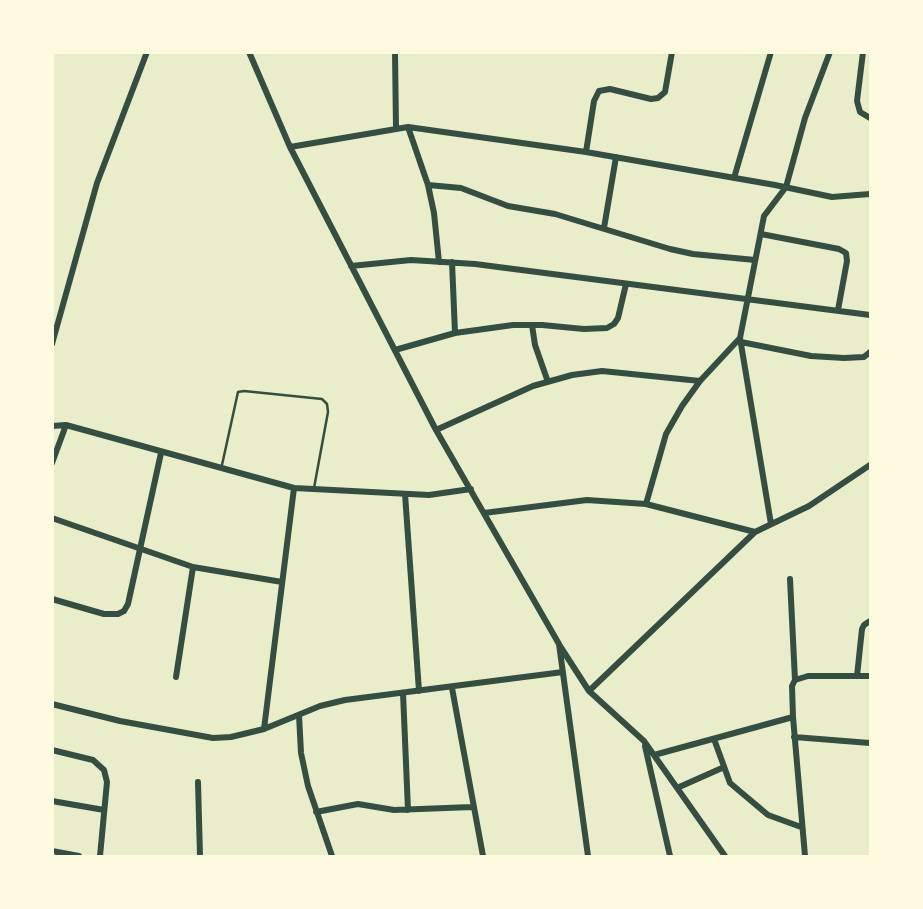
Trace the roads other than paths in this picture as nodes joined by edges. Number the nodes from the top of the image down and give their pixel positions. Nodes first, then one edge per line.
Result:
1 (146, 52) edge
2 (249, 52) edge
3 (395, 52) edge
4 (672, 52) edge
5 (771, 52) edge
6 (830, 52) edge
7 (863, 52) edge
8 (870, 118) edge
9 (408, 127) junction
10 (396, 128) junction
11 (290, 147) junction
12 (586, 152) junction
13 (616, 157) junction
14 (734, 178) junction
15 (428, 185) junction
16 (786, 187) junction
17 (870, 194) edge
18 (604, 228) junction
19 (761, 234) junction
20 (755, 260) junction
21 (439, 262) junction
22 (453, 262) junction
23 (351, 265) junction
24 (626, 284) junction
25 (748, 298) junction
26 (838, 310) junction
27 (870, 315) edge
28 (532, 325) junction
29 (455, 333) junction
30 (740, 340) junction
31 (52, 344) edge
32 (395, 350) junction
33 (870, 352) edge
34 (700, 381) junction
35 (548, 382) junction
36 (66, 425) junction
37 (52, 426) edge
38 (436, 430) junction
39 (161, 453) junction
40 (52, 463) edge
41 (870, 465) edge
42 (221, 469) junction
43 (293, 488) junction
44 (314, 489) junction
45 (471, 489) junction
46 (405, 494) junction
47 (646, 504) junction
48 (484, 513) junction
49 (52, 518) edge
50 (771, 524) junction
51 (755, 532) junction
52 (141, 548) junction
53 (193, 567) junction
54 (790, 579) dead end
55 (282, 582) junction
56 (52, 599) edge
57 (870, 621) edge
58 (559, 644) junction
59 (563, 672) junction
60 (857, 676) junction
61 (870, 676) edge
62 (176, 677) dead end
63 (795, 680) junction
64 (452, 688) junction
65 (419, 691) junction
66 (589, 691) junction
67 (403, 693) junction
68 (52, 704) edge
69 (299, 715) junction
70 (793, 717) junction
71 (264, 729) junction
72 (794, 737) junction
73 (713, 739) junction
74 (644, 741) junction
75 (870, 744) edge
76 (52, 750) edge
77 (654, 755) junction
78 (722, 768) junction
79 (198, 782) dead end
80 (677, 788) junction
81 (52, 802) edge
82 (472, 807) junction
83 (104, 810) junction
84 (408, 810) junction
85 (316, 812) junction
86 (801, 827) junction
87 (52, 851) edge
88 (79, 856) edge
89 (100, 856) edge
90 (200, 856) edge
91 (332, 856) edge
92 (482, 856) edge
93 (588, 856) edge
94 (670, 856) edge
95 (725, 856) edge
96 (805, 856) edge

1 - 31 street
2 - 11 street
3 - 10 street
4 - 12 street
5 - 14 street
6 - 16 street
7 - 8 street
9 - 10 street
9 - 12 street
9 - 15 street
10 - 11 street
11 - 23 street
12 - 13 street
13 - 14 street
13 - 18 street
14 - 16 street
15 - 18 street
15 - 21 street
16 - 17 street
16 - 19 street
18 - 20 street
19 - 20 street
19 - 26 street
20 - 25 street
21 - 22 street
21 - 23 street
22 - 24 street
22 - 29 street
23 - 32 street
24 - 25 street
24 - 28 street
25 - 26 street
25 - 30 street
26 - 27 street
28 - 29 street
28 - 35 street
29 - 32 street
30 - 33 street
30 - 34 street
30 - 50 street
32 - 38 street
34 - 35 street
34 - 47 street
35 - 38 street
36 - 37 street
36 - 39 street
36 - 40 street
38 - 45 street
39 - 42 street
39 - 52 street
41 - 50 street
42 - 43 street
42 - 44 lane
43 - 44 street
43 - 55 street
44 - 46 street
45 - 46 street
45 - 48 street
46 - 65 street
47 - 48 street
47 - 51 street
48 - 58 street
49 - 52 street
50 - 51 street
51 - 66 street
52 - 53 street
52 - 56 street
53 - 55 street
53 - 62 street
54 - 63 street
55 - 71 street
57 - 60 street
58 - 59 street
58 - 66 street
59 - 64 street
59 - 93 street
60 - 61 street
60 - 63 street
63 - 70 street
64 - 65 street
64 - 82 street
65 - 67 street
66 - 74 street
67 - 69 street
67 - 84 street
68 - 71 street
69 - 71 street
69 - 85 street
70 - 72 street
70 - 73 street
72 - 75 street
72 - 86 street
73 - 77 street
73 - 78 street
74 - 77 street
74 - 94 street
76 - 83 street
77 - 80 street
78 - 80 street
78 - 86 street
79 - 90 street
80 - 95 street
81 - 83 street
82 - 84 street
82 - 92 street
83 - 89 street
84 - 85 street
85 - 91 street
86 - 96 street
87 - 88 street

